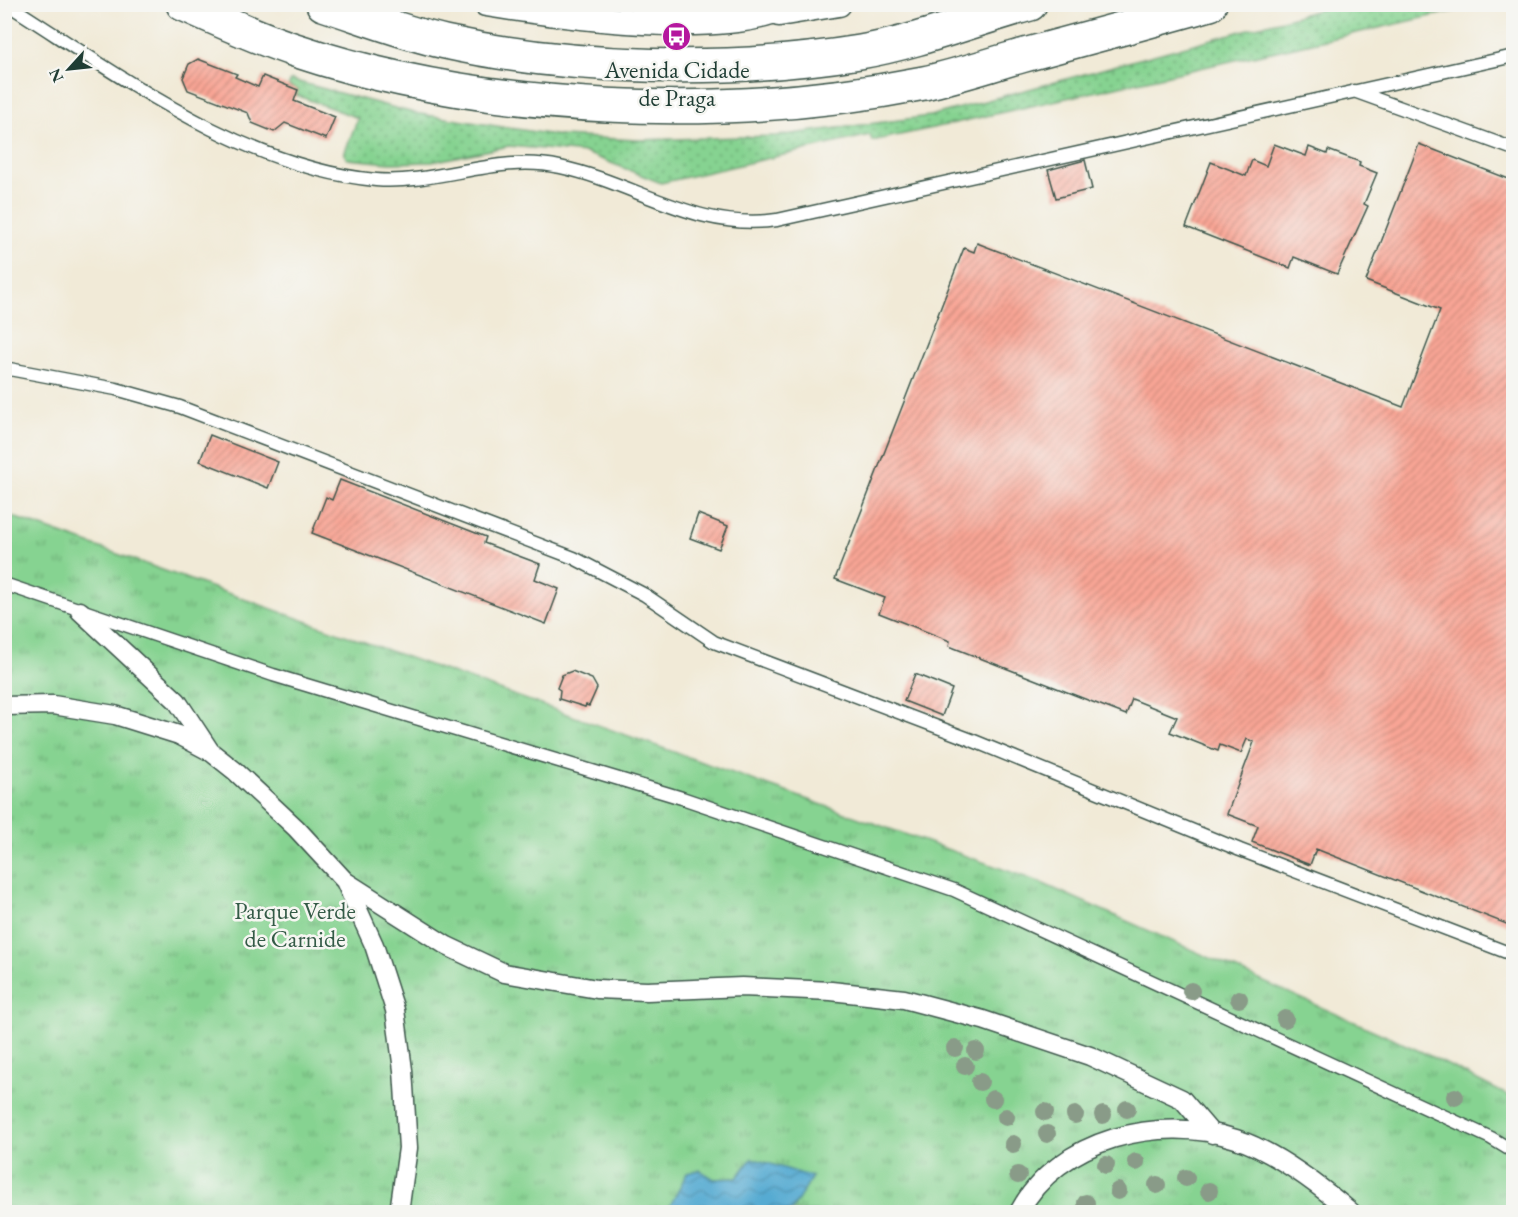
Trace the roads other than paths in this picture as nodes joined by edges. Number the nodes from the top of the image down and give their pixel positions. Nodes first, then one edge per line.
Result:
1 (7, 4) edge
2 (183, 4) edge
3 (323, 4) edge
4 (839, 4) edge
5 (957, 4) edge
6 (1210, 4) edge
7 (495, 5) edge
8 (1021, 7) edge
9 (785, 9) edge
10 (1514, 56) edge
11 (1354, 91) junction
12 (1514, 149) edge
13 (4, 368) edge
14 (4, 584) edge
15 (80, 611) junction
16 (4, 706) edge
17 (211, 752) junction
18 (345, 881) junction
19 (1514, 955) edge
20 (1212, 1134) junction
21 (1514, 1152) edge
22 (399, 1212) edge
23 (1019, 1212) edge
24 (1351, 1212) edge

1 - 11 lane
2 - 6 main road
3 - 8 main road
4 - 9 street
5 - 8 street
7 - 9 street
10 - 11 lane
11 - 12 lane
13 - 19 lane
14 - 15 lane
15 - 17 street
15 - 21 lane
16 - 17 street
17 - 18 street
18 - 20 street
18 - 22 street
20 - 23 street
20 - 24 street

